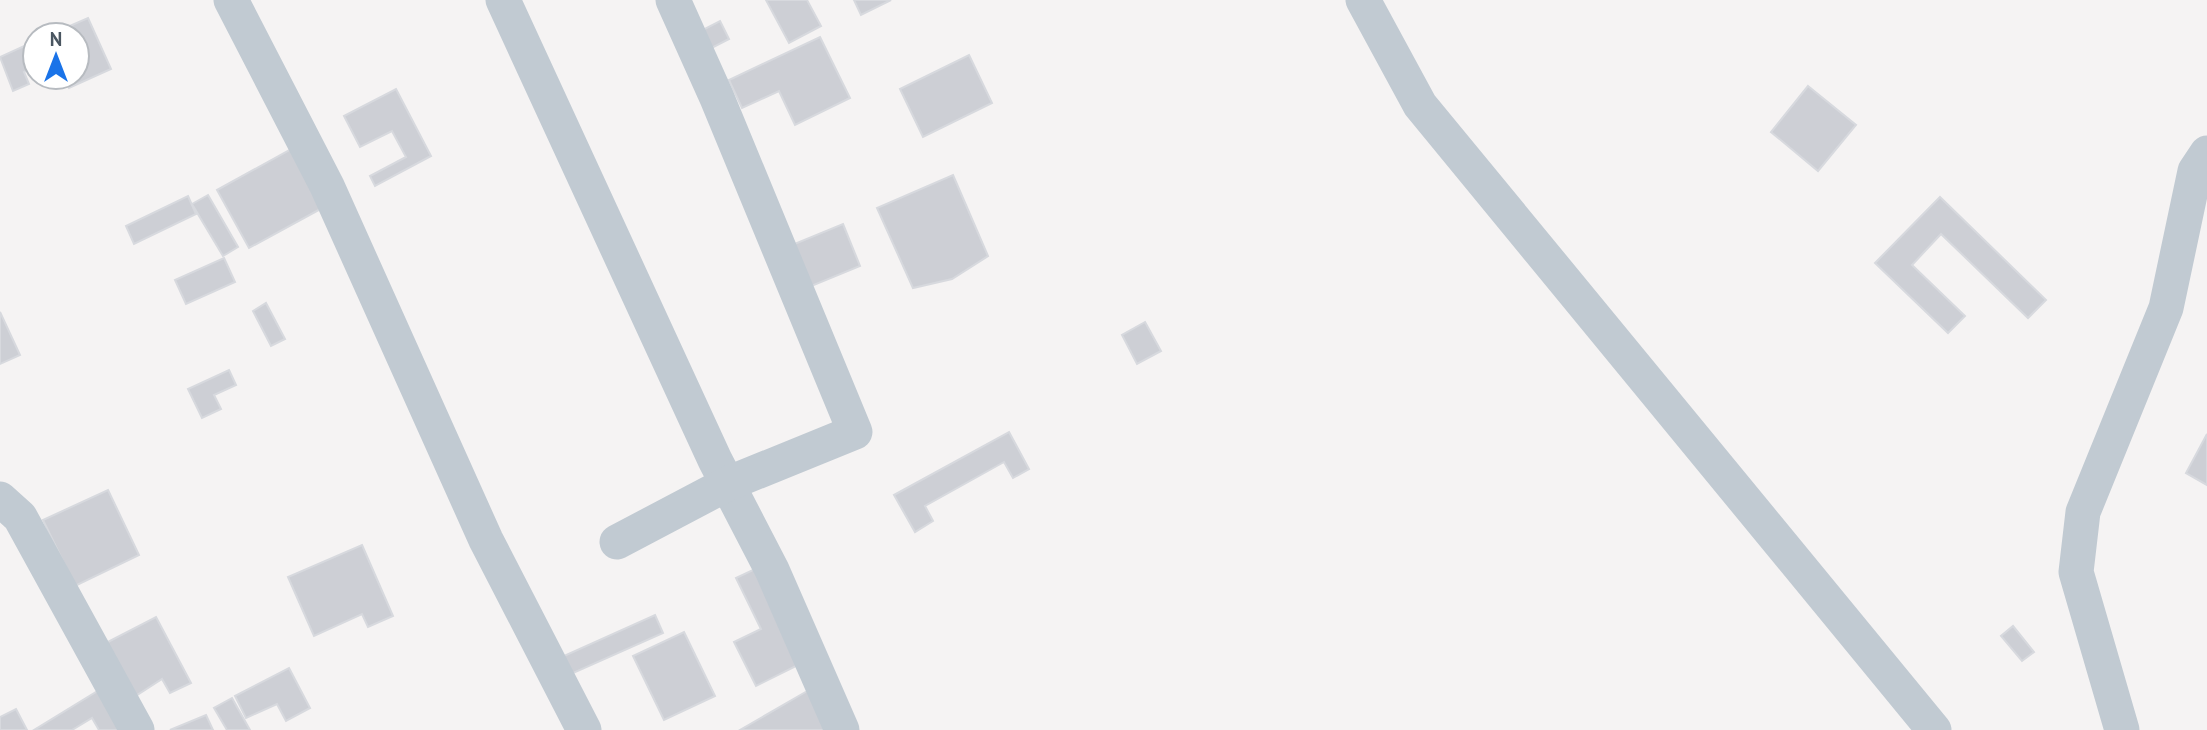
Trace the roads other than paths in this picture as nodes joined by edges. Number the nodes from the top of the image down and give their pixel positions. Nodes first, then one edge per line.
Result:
1 (231, 0) edge
2 (503, 0) edge
3 (673, 0) edge
4 (1363, 0) edge
5 (2207, 153) edge
6 (727, 484) junction
7 (0, 499) edge
8 (617, 542) dead end
9 (137, 730) edge
10 (584, 730) edge
11 (842, 730) edge
12 (1934, 730) edge
13 (2122, 730) edge

1 - 10 street
2 - 6 street
3 - 6 street
4 - 12 street
5 - 13 street
6 - 8 street
6 - 11 street
7 - 9 street

